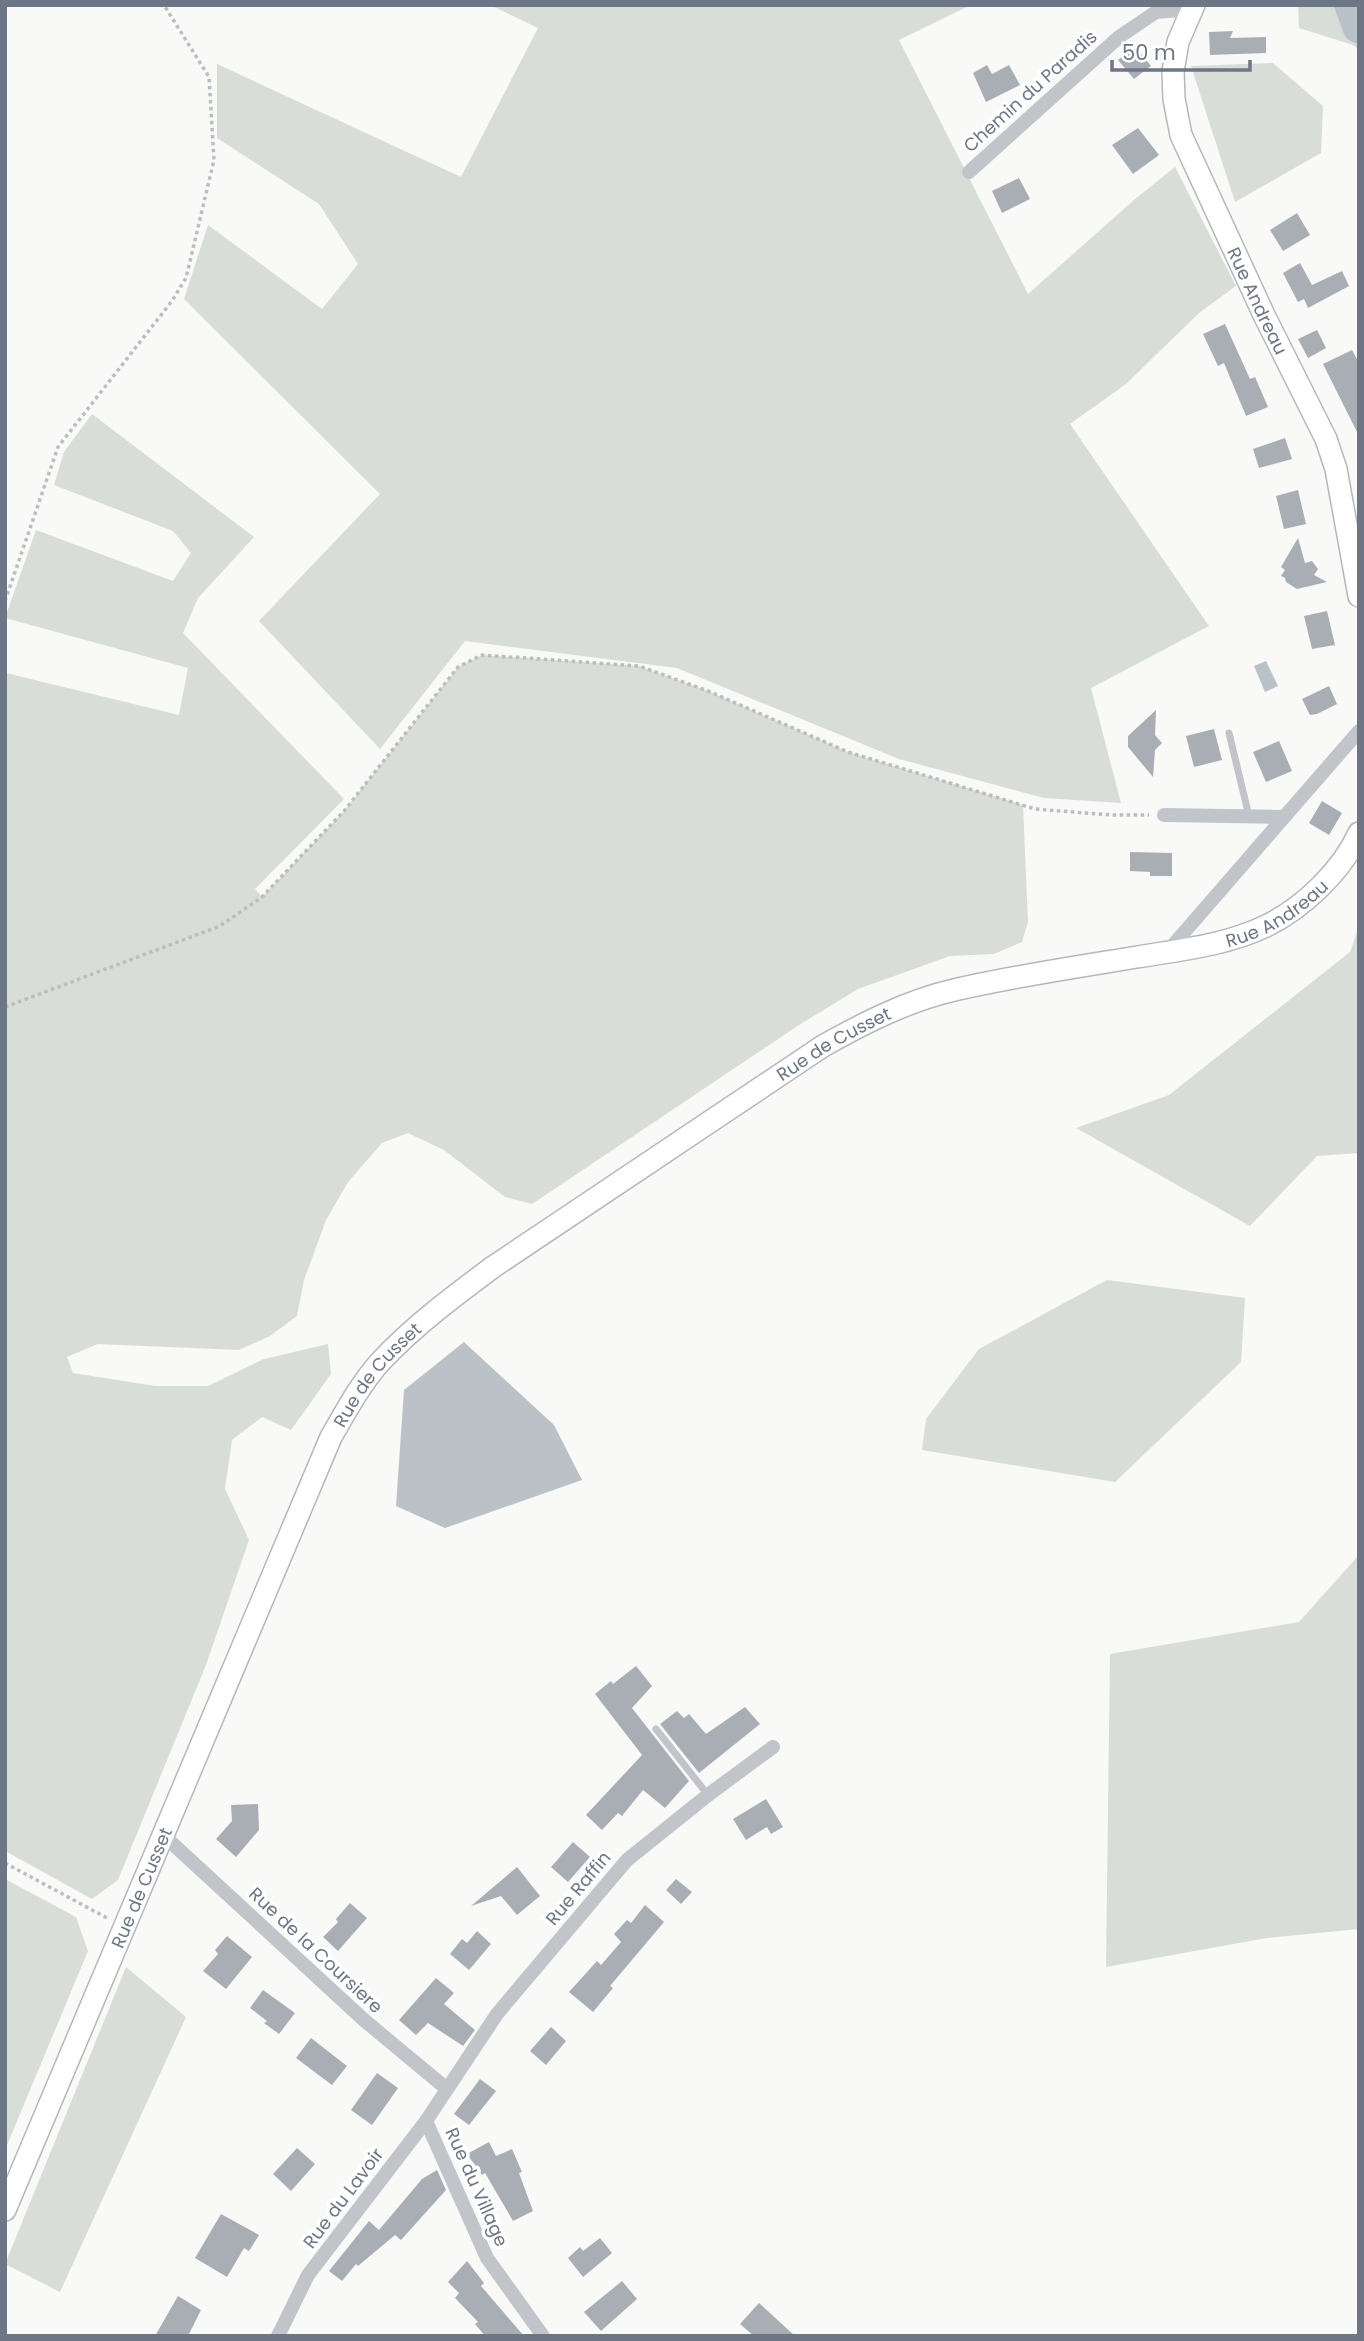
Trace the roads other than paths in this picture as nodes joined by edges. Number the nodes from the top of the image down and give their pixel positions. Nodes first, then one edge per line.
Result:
1 (1193, 7) edge
2 (969, 172) dead end
3 (1359, 596) edge
4 (1359, 731) edge
5 (1229, 733) dead end
6 (1164, 815) road end
7 (1250, 816) junction
8 (1284, 817) junction
9 (1359, 833) edge
10 (1167, 952) junction
11 (656, 1728) dead end
12 (773, 1747) dead end
13 (708, 1795) junction
14 (163, 1835) junction
15 (447, 2089) junction
16 (426, 2121) junction
17 (5, 2210) edge
18 (278, 2336) edge
19 (543, 2336) edge

1 - 2 street, Chemin du Paradis
1 - 3 street, Rue Andreau
4 - 8 street
5 - 7 lane
6 - 7 street
7 - 8 street
8 - 10 street
9 - 10 street, Rue Andreau
10 - 14 street, Rue de Cusset
11 - 13 lane
12 - 13 street, Rue Raffin
13 - 15 street, Rue Raffin
14 - 15 street, Rue de la Coursiere
14 - 17 street, Rue de Cusset
15 - 16 street, Rue du Lavoir
16 - 18 street, Rue du Lavoir
16 - 19 street, Rue du Village

